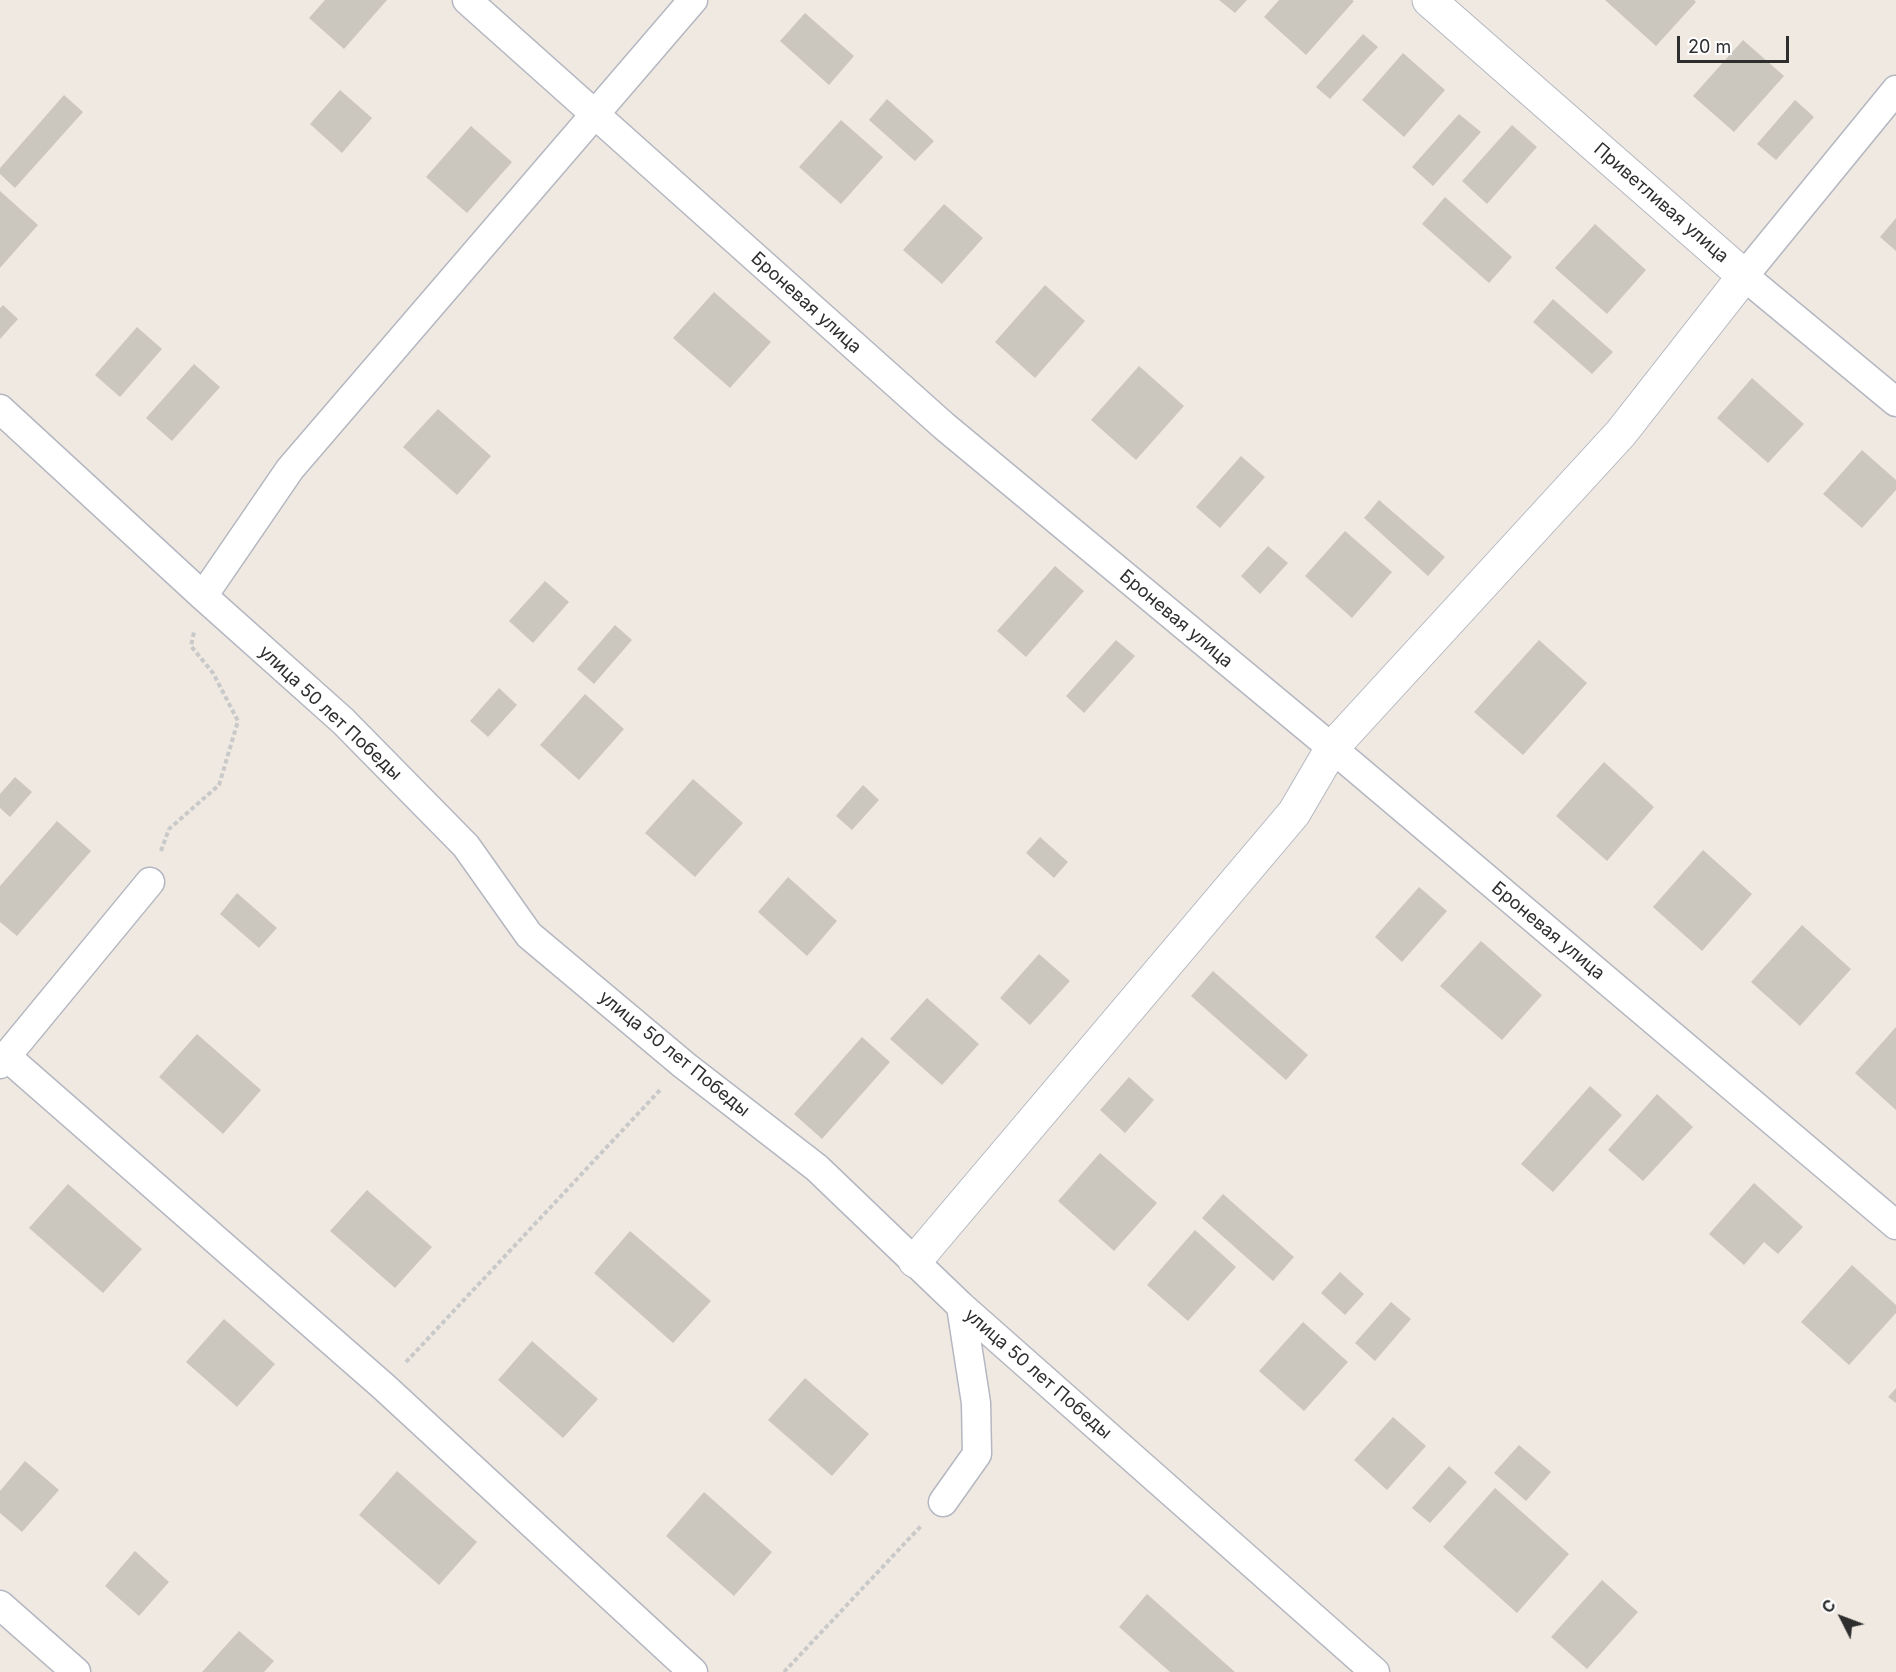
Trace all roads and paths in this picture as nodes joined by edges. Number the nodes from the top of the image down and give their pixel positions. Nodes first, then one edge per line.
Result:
1 (466, 0) edge
2 (693, 0) edge
3 (1429, 0) edge
4 (1896, 90) edge
5 (597, 115) junction
6 (1744, 276) junction
7 (1896, 402) edge
8 (0, 409) edge
9 (203, 596) junction
10 (1332, 748) junction
11 (150, 882) joint
12 (3, 1060) edge
13 (684, 1065) junction
14 (1896, 1225) edge
15 (915, 1261) junction
16 (961, 1306) junction
17 (383, 1386) junction
18 (943, 1502) joint
19 (0, 1605) edge
20 (76, 1672) edge
21 (693, 1672) edge
22 (784, 1672) edge
23 (1375, 1672) edge

1 - 5 street, Броневая улица
2 - 5 street
3 - 6 street, Приветливая улица
4 - 6 street
5 - 9 street
5 - 10 street, Броневая улица
6 - 7 street, Приветливая улица
6 - 10 street
8 - 9 street, улица 50 лет Победы
9 - 11 path
9 - 13 street, улица 50 лет Победы
10 - 14 street, Броневая улица
10 - 15 street
11 - 12 street
12 - 17 street
13 - 15 street, улица 50 лет Победы
13 - 17 path
15 - 16 street, улица 50 лет Победы
16 - 18 street
16 - 23 street, улица 50 лет Победы
17 - 21 street
18 - 22 path
19 - 20 street

